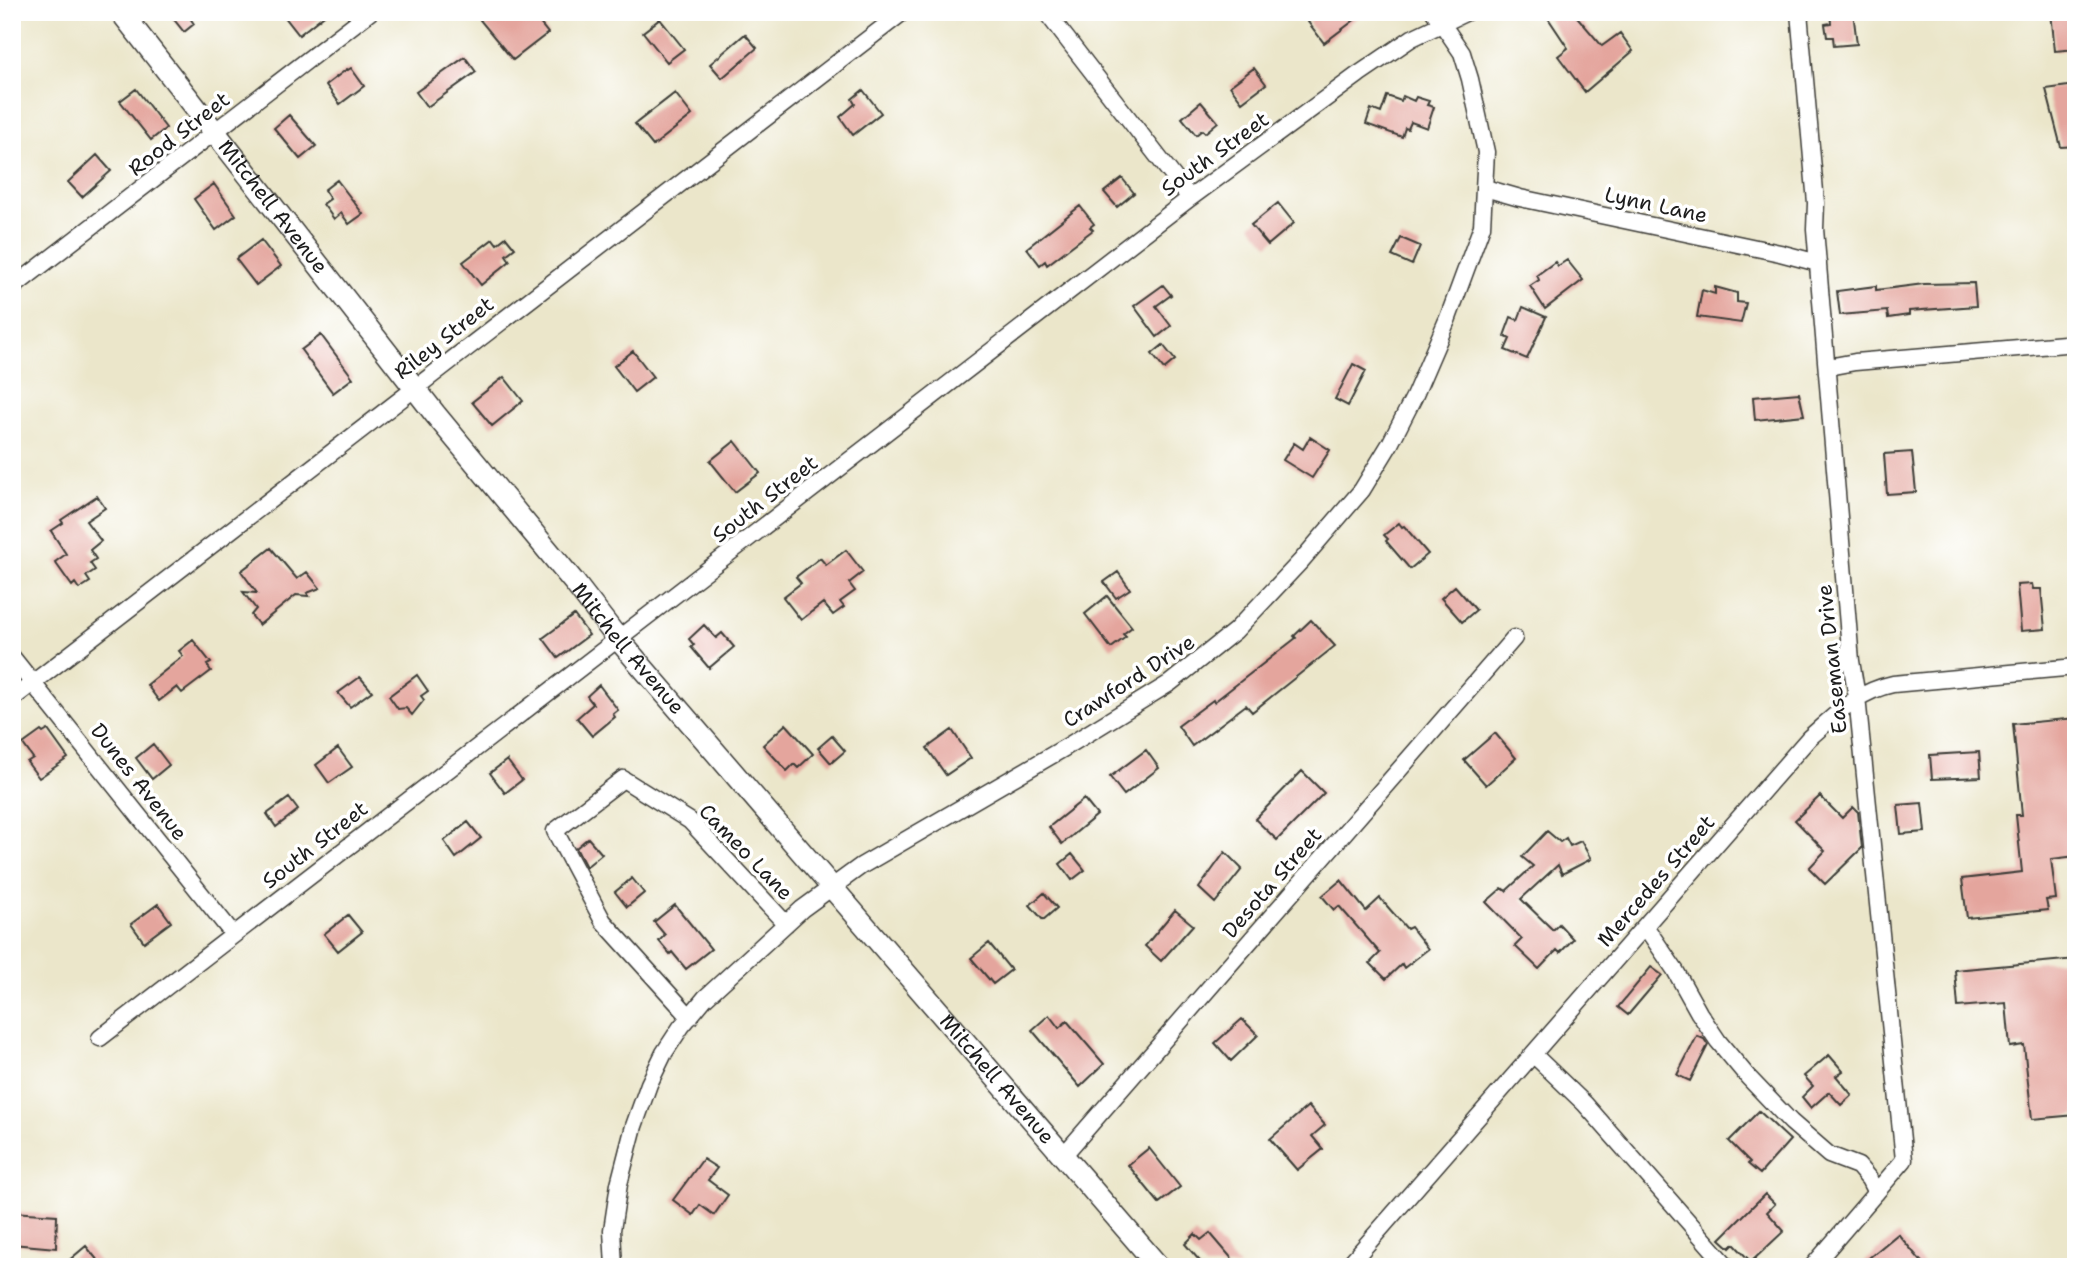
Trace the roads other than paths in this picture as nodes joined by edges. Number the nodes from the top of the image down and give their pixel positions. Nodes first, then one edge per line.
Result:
1 (121, 12) edge
2 (370, 12) edge
3 (903, 12) edge
4 (1046, 12) edge
5 (1467, 12) edge
6 (1799, 12) edge
7 (1440, 16) edge
8 (214, 133) junction
9 (1485, 188) junction
10 (1190, 198) junction
11 (1818, 263) junction
12 (12, 288) edge
13 (2076, 343) edge
14 (1828, 367) junction
15 (415, 387) junction
16 (1514, 638) dead end
17 (618, 639) junction
18 (12, 657) edge
19 (2076, 667) edge
20 (33, 682) junction
21 (1857, 697) junction
22 (12, 699) edge
23 (830, 888) junction
24 (786, 923) junction
25 (1645, 926) junction
26 (233, 934) junction
27 (690, 1017) junction
28 (100, 1038) dead end
29 (1534, 1055) junction
30 (1062, 1157) junction
31 (1876, 1192) junction
32 (614, 1267) edge
33 (1158, 1267) edge
34 (1347, 1267) edge
35 (1728, 1267) edge
36 (1812, 1267) edge

1 - 8 street, Mitchell Avenue
2 - 8 street, Rood Street
3 - 15 street, Riley Street
4 - 10 street
5 - 7 street, South Street
6 - 11 street, Easeman Drive
7 - 9 street, Crawford Drive
7 - 10 street, South Street
8 - 12 street, Rood Street
8 - 15 street, Mitchell Avenue
9 - 11 street, Lynn Lane
9 - 23 street, Crawford Drive
10 - 17 street, South Street
11 - 14 street, Easeman Drive
13 - 14 street
14 - 21 street, Easeman Drive
15 - 17 street, Mitchell Avenue
15 - 20 street, Riley Street
16 - 30 street, Desota Street
17 - 23 street, Mitchell Avenue
17 - 26 street, South Street
18 - 20 street, Dunes Avenue
19 - 21 street, Mercedes Street
20 - 22 street, Riley Street
20 - 26 street, Dunes Avenue
21 - 25 street, Mercedes Street
21 - 31 street, Easeman Drive
23 - 24 street, Crawford Drive
23 - 30 street, Mitchell Avenue
24 - 27 street, Crawford Drive
24 - 27 street, Cameo Lane
25 - 29 street, Mercedes Street
25 - 31 street
26 - 28 street, South Street
27 - 32 street, Crawford Drive
29 - 34 street, Mercedes Street
29 - 35 street
30 - 33 street, Mitchell Avenue
31 - 36 street, Easeman Drive

